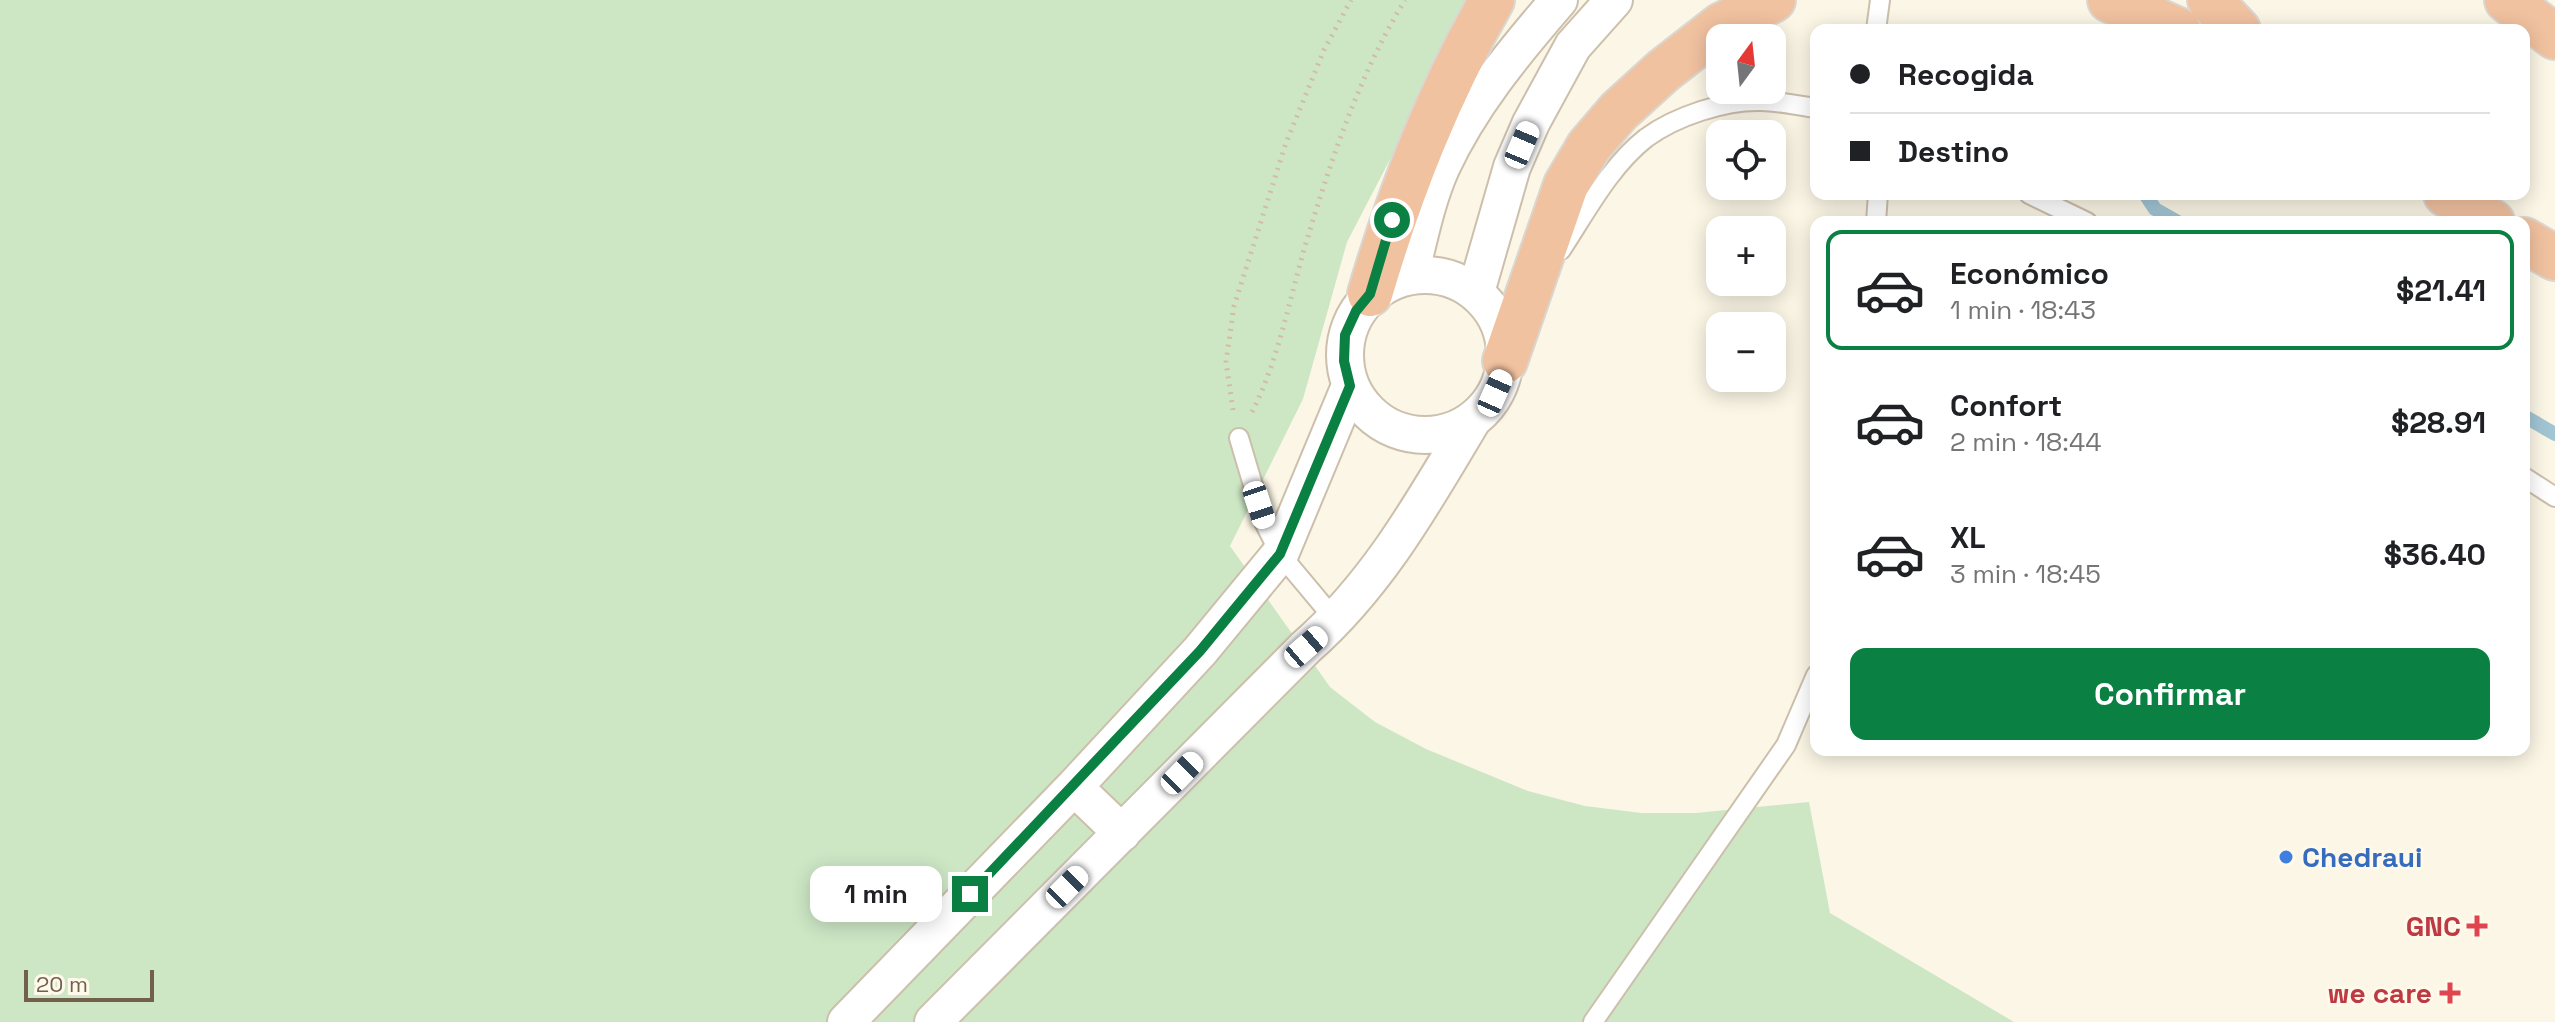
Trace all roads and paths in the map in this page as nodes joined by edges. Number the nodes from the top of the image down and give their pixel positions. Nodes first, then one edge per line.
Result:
1 (1351, 0) edge
2 (1405, 0) edge
3 (1492, 0) edge
4 (1559, 0) edge
5 (1614, 0) edge
6 (1773, 0) edge
7 (1880, 0) edge
8 (2110, 0) edge
9 (2210, 0) edge
10 (2507, 0) edge
11 (1877, 24) edge
12 (2164, 24) edge
13 (2232, 24) edge
14 (2555, 37) edge
15 (1810, 107) edge
16 (2041, 200) edge
17 (2456, 200) edge
18 (2075, 216) edge
19 (2482, 216) edge
20 (2530, 243) edge
21 (2555, 258) edge
22 (1410, 275) junction
23 (1476, 292) junction
24 (1370, 294) junction
25 (1524, 306) junction
26 (1505, 361) junction
27 (1350, 386) junction
28 (1473, 419) junction
29 (1239, 438) junction
30 (2530, 481) edge
31 (2555, 497) edge
32 (1280, 554) junction
33 (1336, 621) junction
34 (1810, 689) edge
35 (1074, 787) junction
36 (1122, 833) junction
37 (846, 1022) edge
38 (933, 1022) edge
39 (1593, 1022) edge

1 - 29 path
2 - 29 path
3 - 24 highway
4 - 22 street
5 - 23 street
6 - 25 highway
7 - 11 lane
8 - 12 highway
9 - 13 highway
10 - 14 highway
15 - 25 lane
16 - 18 lane
17 - 19 highway
20 - 21 highway
22 - 23 street
22 - 24 street
23 - 26 street
24 - 27 street
25 - 26 highway
26 - 28 street
27 - 28 street
27 - 32 street
28 - 33 street
29 - 32 lane
30 - 31 lane
32 - 33 lane
32 - 35 street
33 - 36 street
34 - 39 lane
35 - 36 street
35 - 37 street
36 - 38 street

